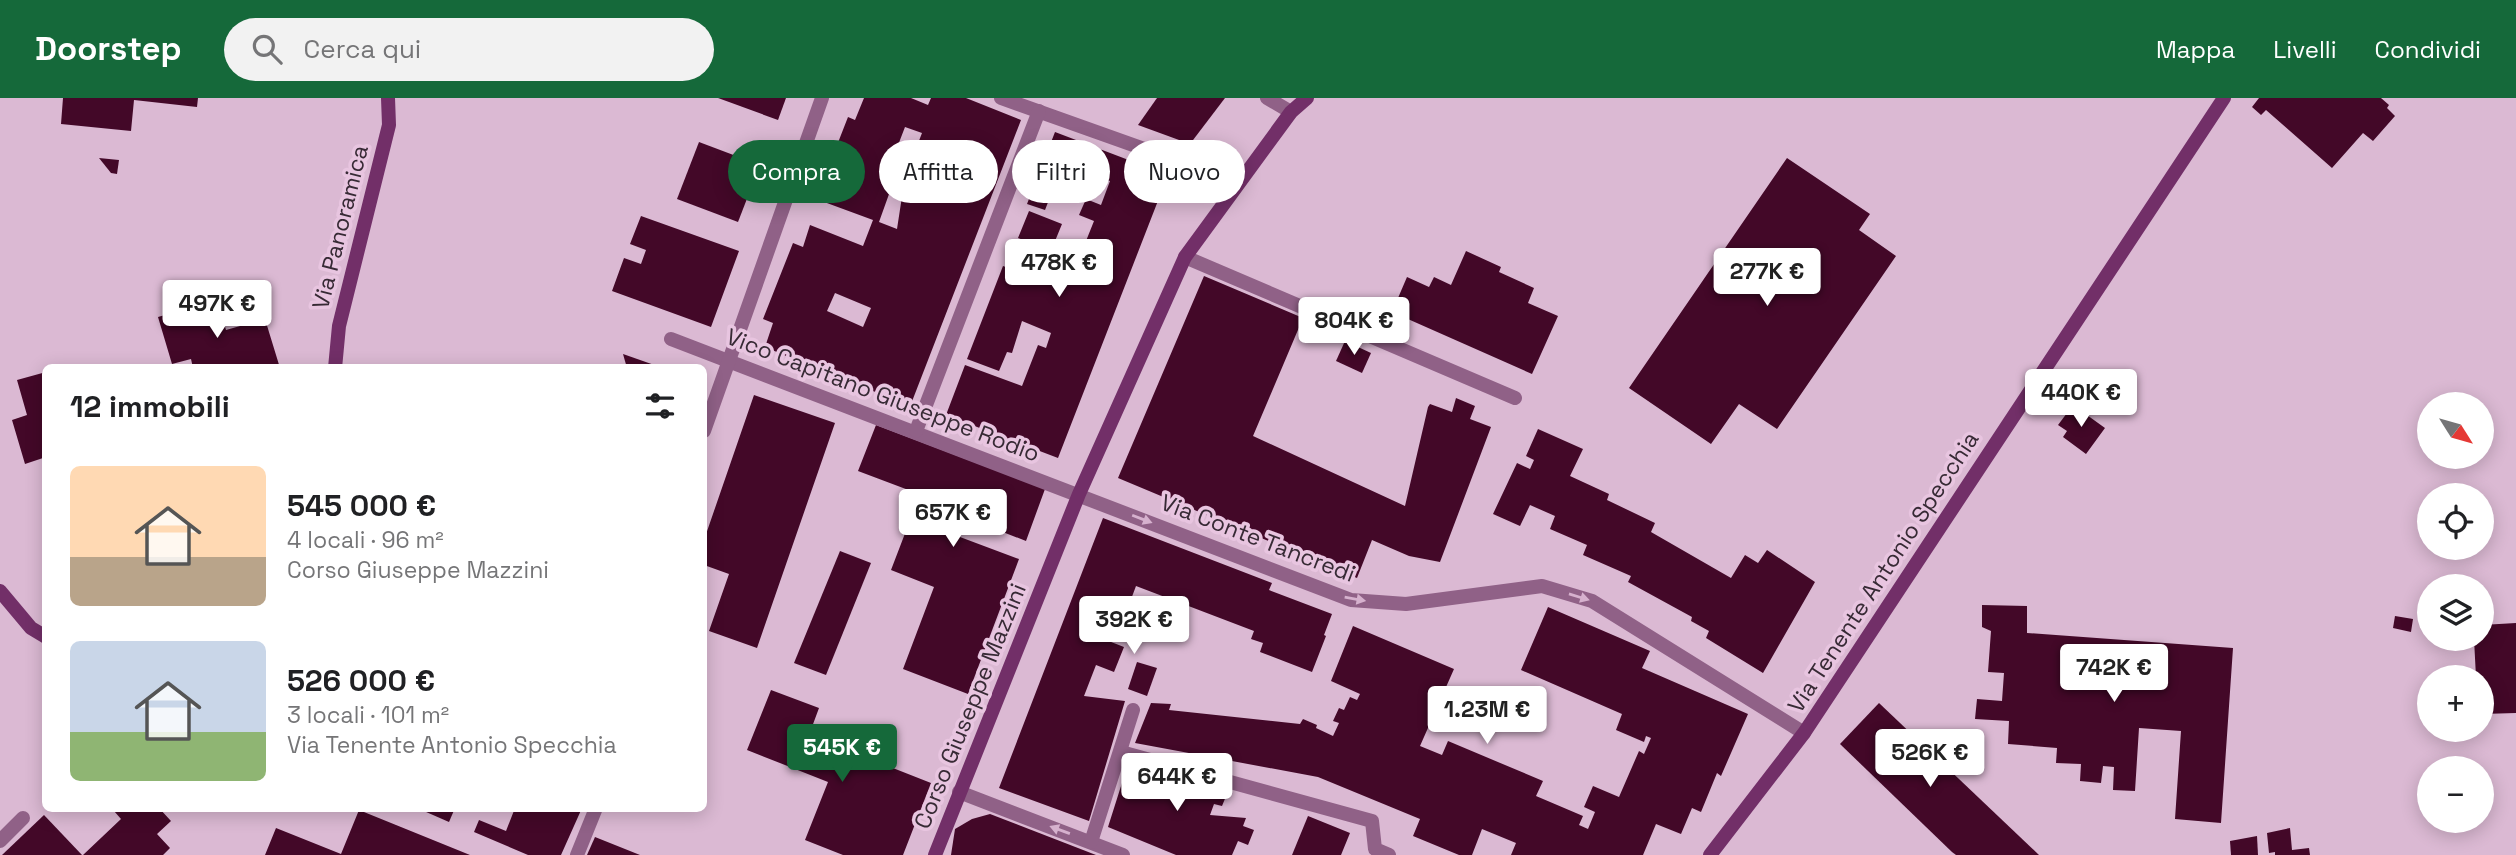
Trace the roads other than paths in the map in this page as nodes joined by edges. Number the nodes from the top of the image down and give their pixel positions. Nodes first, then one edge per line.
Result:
1 (388, 98) edge
2 (822, 98) edge
3 (1001, 98) edge
4 (1267, 98) edge
5 (1307, 98) edge
6 (2224, 98) edge
7 (1039, 111) junction
8 (1291, 112) junction
9 (1124, 142) edge
10 (1245, 172) edge
11 (1223, 203) edge
12 (1185, 257) junction
13 (671, 339) dead end
14 (728, 360) junction
15 (335, 364) edge
16 (1515, 398) dead end
17 (707, 422) edge
18 (916, 431) junction
19 (1079, 494) junction
20 (0, 591) edge
21 (42, 635) edge
22 (1133, 710) dead end
23 (1804, 733) junction
24 (1121, 752) junction
25 (959, 792) junction
26 (594, 812) edge
27 (23, 818) dead end
28 (0, 841) edge
29 (1091, 842) junction
30 (577, 855) edge
31 (935, 855) edge
32 (1123, 855) edge
33 (1388, 855) edge
34 (1710, 855) edge

1 - 15 street, Via Panoramica
2 - 14 street
3 - 7 street
4 - 8 street
5 - 8 street, Corso Giuseppe Mazzini
6 - 23 street, Via Tenente Antonio Specchia
7 - 9 street
7 - 18 street
8 - 10 street, Corso Giuseppe Mazzini
11 - 12 street, Corso Giuseppe Mazzini
12 - 16 street
12 - 19 street, Corso Giuseppe Mazzini
13 - 14 street, Vico Capitano Giuseppe Rodio
14 - 17 street
14 - 18 street, Vico Capitano Giuseppe Rodio
18 - 19 street, Vico Capitano Giuseppe Rodio
19 -> 23 street, Via Conte Tancredi
19 - 25 street, Corso Giuseppe Mazzini
20 - 21 street
22 - 24 street
23 - 34 street, Via Tenente Antonio Specchia
24 - 29 street
24 - 33 street
29 -> 25 street
25 - 31 street, Corso Giuseppe Mazzini
26 - 30 street
27 - 28 street
29 - 32 street

